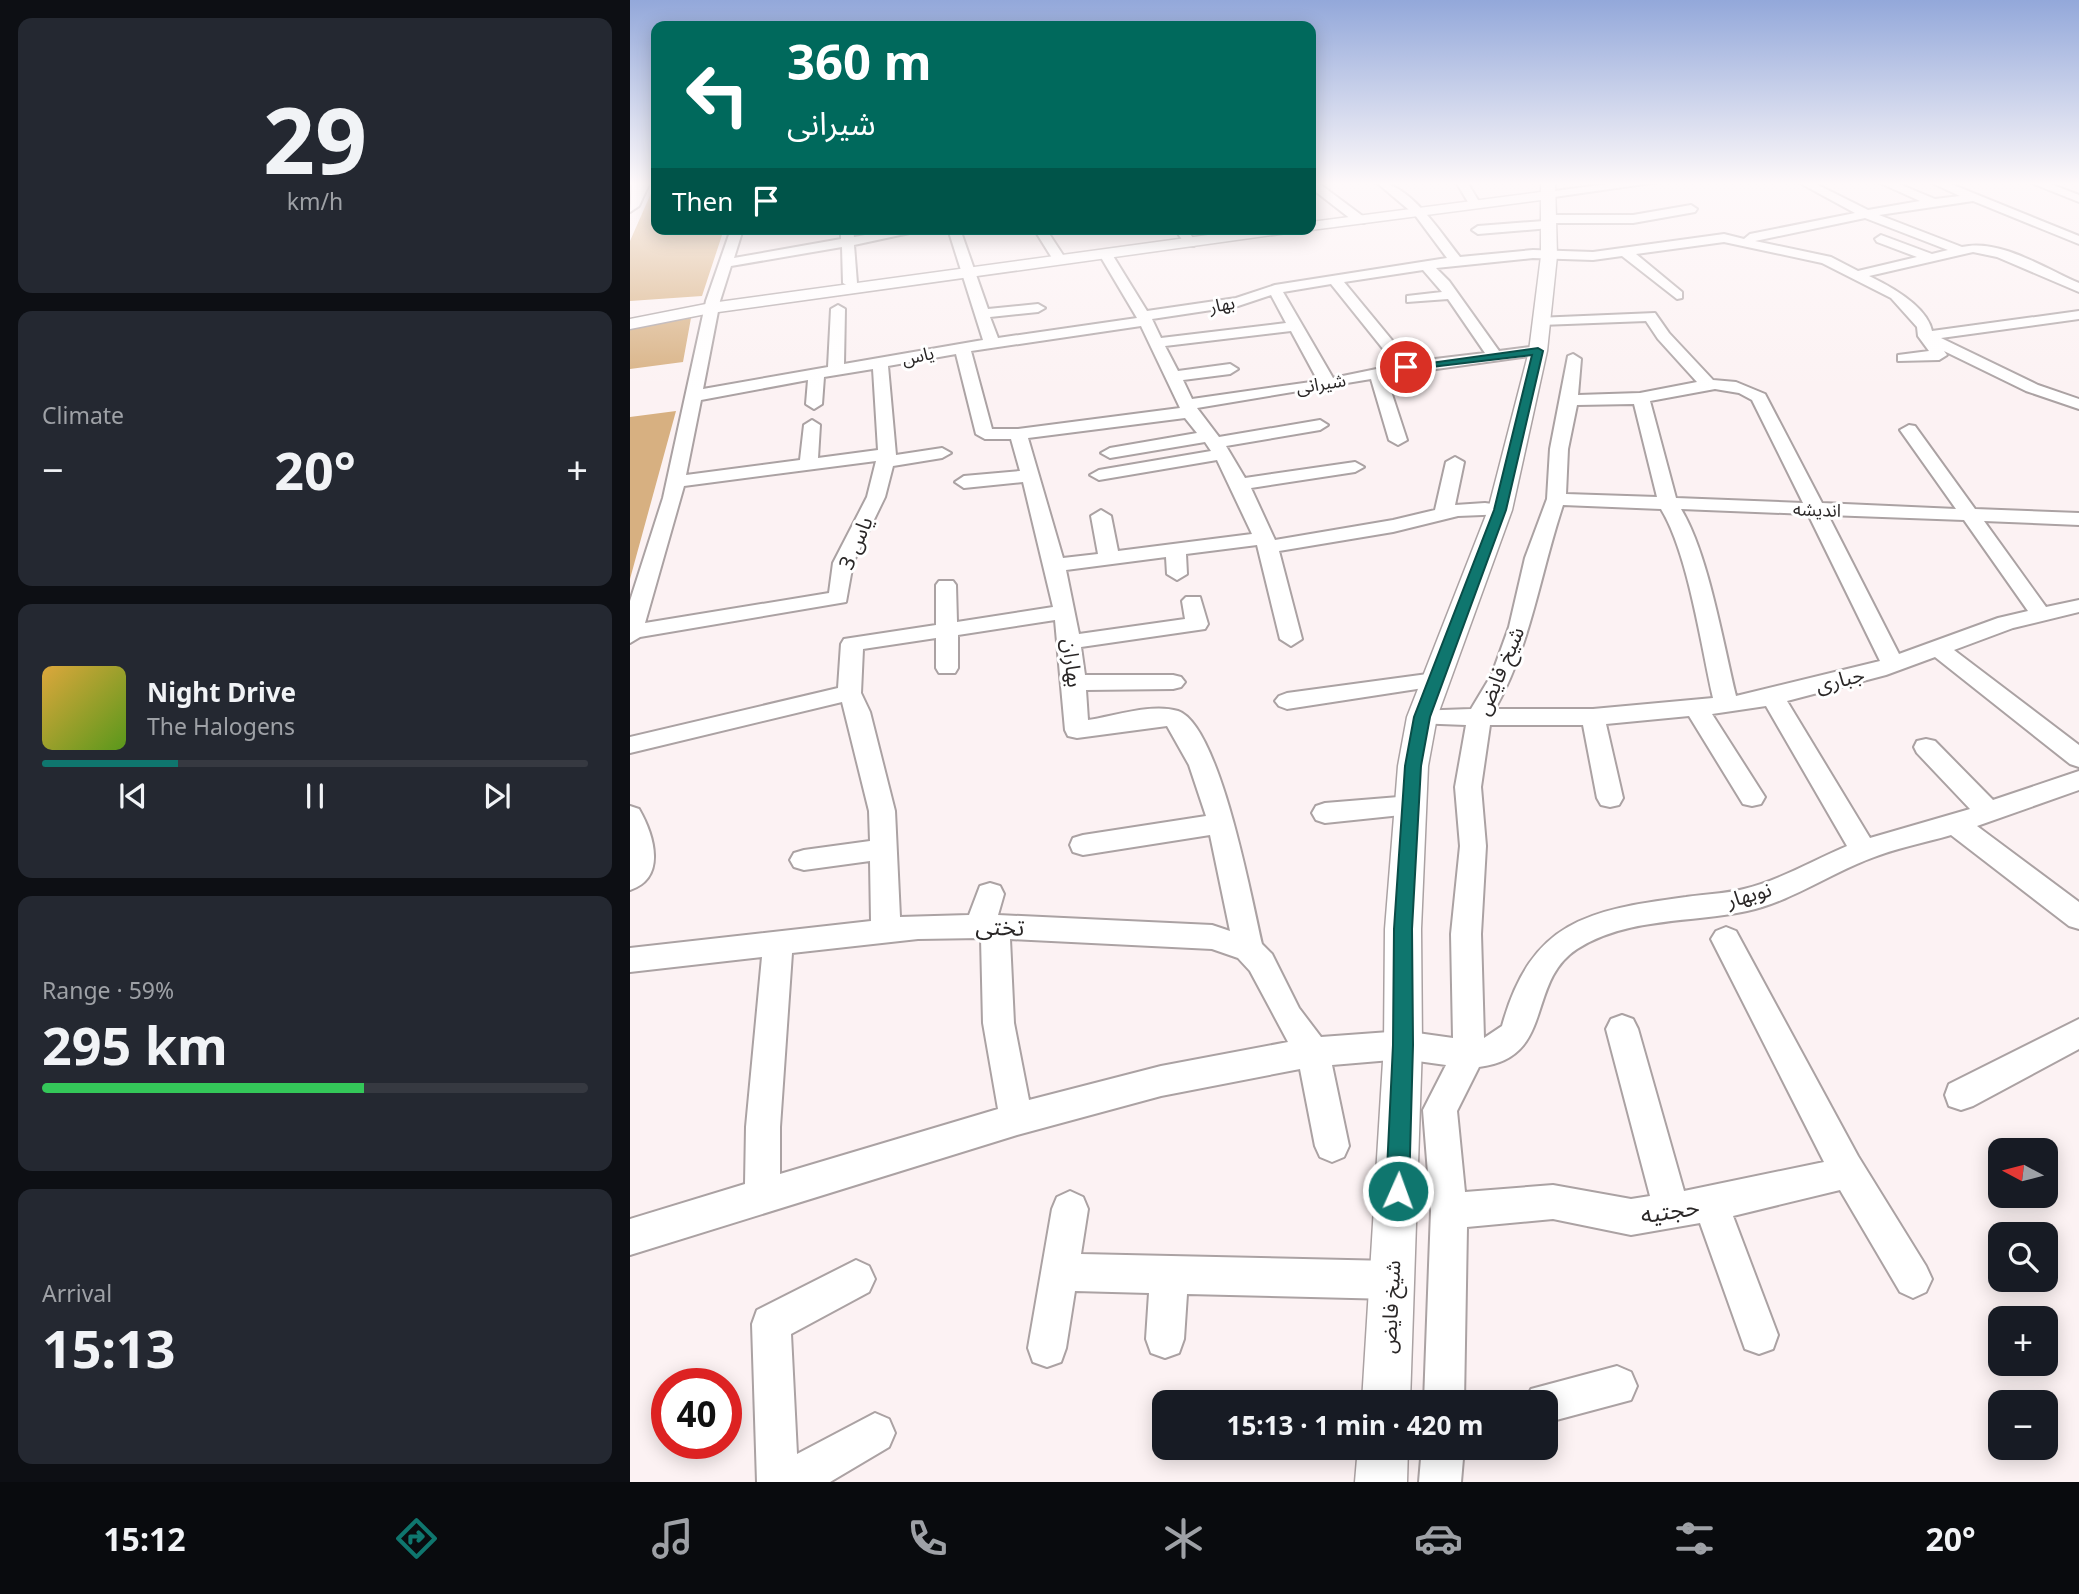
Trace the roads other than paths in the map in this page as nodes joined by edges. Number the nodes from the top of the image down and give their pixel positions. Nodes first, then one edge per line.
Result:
1 (730, 251) edge
2 (779, 251) edge
3 (848, 251) edge
4 (964, 251) edge
5 (1055, 251) edge
6 (1085, 251) edge
7 (1119, 251) edge
8 (1448, 251) edge
9 (1549, 251) edge
10 (1623, 251) edge
11 (1624, 251) edge
12 (1798, 251) edge
13 (1914, 251) edge
14 (1962, 251) edge
15 (1992, 251) edge
16 (1105, 254) junction
17 (1057, 255) junction
18 (1549, 256) junction
19 (1932, 258) junction
20 (1456, 261) junction
21 (726, 263) junction
22 (1426, 265) junction
23 (969, 270) junction
24 (1857, 275) junction
25 (1334, 279) junction
26 (850, 283) junction
27 (2079, 288) edge
28 (1275, 289) junction
29 (1450, 295) junction
30 (1677, 295) dead end
31 (1412, 299) dead end
32 (712, 305) junction
33 (1038, 308) dead end
34 (838, 309) dead end
35 (1209, 311) dead end
36 (630, 312) edge
37 (983, 314) junction
38 (2079, 315) edge
39 (1144, 318) junction
40 (2060, 318) junction
41 (1541, 321) junction
42 (630, 324) edge
43 (1294, 327) junction
44 (2079, 328) edge
45 (1925, 336) junction
46 (1227, 338) junction
47 (1154, 342) junction
48 (992, 344) junction
49 (962, 348) junction
50 (1538, 351) junction
51 (1495, 356) junction
52 (1903, 358) dead end
53 (1573, 359) dead end
54 (880, 364) junction
55 (1406, 367) junction
56 (1230, 369) dead end
57 (836, 370) junction
58 (816, 374) junction
59 (1377, 374) junction
60 (1173, 377) junction
61 (1328, 384) junction
62 (1708, 384) junction
63 (693, 396) junction
64 (1641, 398) junction
65 (1570, 400) junction
66 (814, 404) dead end
67 (2079, 404) edge
68 (1189, 408) junction
69 (812, 425) dead end
70 (1320, 425) dead end
71 (1909, 430) dead end
72 (1018, 433) junction
73 (1398, 440) dead end
74 (1215, 444) junction
75 (942, 453) dead end
76 (1110, 453) dead end
77 (886, 458) junction
78 (1455, 462) dead end
79 (809, 465) junction
80 (1355, 467) dead end
81 (1099, 475) dead end
82 (1031, 476) junction
83 (675, 482) junction
84 (964, 482) dead end
85 (1240, 484) junction
86 (1556, 499) junction
87 (1668, 504) junction
88 (1814, 509) junction
89 (1444, 510) junction
90 (1500, 510) junction
91 (1966, 514) junction
92 (1101, 516) dead end
93 (2079, 519) edge
94 (1396, 525) junction
95 (1266, 542) junction
96 (1393, 547) dead end
97 (1176, 549) junction
98 (1110, 558) junction
99 (1057, 565) junction
100 (1177, 574) dead end
101 (946, 585) dead end
102 (1193, 600) dead end
103 (1065, 612) junction
104 (2059, 612) edge
105 (2079, 629) edge
106 (946, 630) junction
107 (631, 634) edge
108 (1291, 639) dead end
109 (1069, 642) junction
110 (1938, 648) junction
111 (1893, 664) junction
112 (947, 668) dead end
113 (1435, 680) junction
114 (1173, 682) dead end
115 (1076, 683) junction
116 (849, 692) junction
117 (1773, 697) junction
118 (1287, 701) dead end
119 (1727, 705) junction
120 (1696, 708) junction
121 (1479, 716) junction
122 (1422, 717) junction
123 (1592, 717) junction
124 (630, 746) edge
125 (1926, 747) dead end
126 (2079, 758) edge
127 (2079, 780) edge
128 (1752, 797) dead end
129 (1610, 798) dead end
130 (1411, 805) junction
131 (1989, 812) junction
132 (1325, 813) dead end
133 (630, 816) edge
134 (1220, 824) junction
135 (1955, 824) junction
136 (1083, 845) dead end
137 (882, 849) junction
138 (1863, 850) junction
139 (804, 860) dead end
140 (630, 878) edge
141 (990, 894) dead end
142 (2079, 918) edge
143 (988, 926) junction
144 (886, 931) junction
145 (1726, 939) dead end
146 (778, 944) junction
147 (1248, 948) junction
148 (630, 960) edge
149 (1622, 1030) dead end
150 (2079, 1033) edge
151 (1403, 1045) junction
152 (1313, 1052) junction
153 (1469, 1054) junction
154 (1961, 1096) dead end
155 (1017, 1119) junction
156 (1332, 1146) dead end
157 (1846, 1168) junction
158 (763, 1197) junction
159 (1711, 1204) junction
160 (1070, 1209) dead end
161 (1672, 1211) junction
162 (1449, 1212) junction
163 (630, 1237) edge
164 (1059, 1272) junction
165 (1169, 1275) junction
166 (856, 1279) dead end
167 (1913, 1279) dead end
168 (1392, 1280) junction
169 (1759, 1335) dead end
170 (1165, 1339) dead end
171 (1047, 1348) dead end
172 (1617, 1386) dead end
173 (1386, 1390) edge
174 (1444, 1390) edge
175 (1558, 1400) edge
176 (874, 1433) dead end
177 (1382, 1460) edge
178 (1442, 1460) edge
179 (778, 1482) edge
180 (790, 1482) edge
181 (1381, 1482) edge
182 (1440, 1482) edge

1 - 21 street
2 - 21 street
3 - 26 street
4 - 23 street
5 - 17 street
6 - 17 street
7 - 16 street
8 - 20 street
9 - 18 street, شیخ فایض
10 - 18 street, بهار
11 - 30 street
12 - 24 street
13 - 19 street
14 - 19 street
15 - 27 street
16 - 23 street
16 - 39 street
17 - 23 street
18 - 20 street, بهار
18 - 41 street, شیخ فایض
19 - 24 street
20 - 22 street, بهار
21 - 32 street
22 - 25 street, بهار
22 - 29 street
23 - 26 street
23 - 32 street
23 - 37 street
24 - 45 street
25 - 28 street, بهار
25 - 55 street
26 - 32 street
28 - 39 street, بهار
28 - 43 street
29 - 31 street
29 - 51 street
32 - 36 street
32 - 42 street
32 - 63 street
33 - 37 street
34 - 57 street
35 - 46 street
37 - 48 street
38 - 40 street
39 - 47 street
39 - 48 street, یاس
40 - 44 street
40 - 45 street
41 - 50 street, شیخ فایض
41 - 62 street
43 - 46 street
43 - 61 street
45 - 52 street
45 - 67 street
46 - 47 street
47 - 60 street
48 - 49 street, یاس
49 - 54 street, یاس
49 - 72 street
50 - 51 street, شیرانی
50 - 90 street, شیخ فایض
51 - 55 street, شیرانی
53 - 65 street, شیخ فایض
54 - 57 street, یاس
54 - 77 street, یاس 3
55 - 59 street, شیرانی
56 - 60 street
57 - 58 street, یاس
58 - 63 street, یاس
58 - 66 street
59 - 61 street, شیرانی
59 - 73 street
60 - 68 street
61 - 68 street, شیرانی
62 - 64 street
62 - 88 street
63 - 83 street
64 - 65 street
64 - 87 street
65 - 86 street, شیخ فایض
68 - 72 street
68 - 74 street
69 - 79 street
70 - 74 street
71 - 91 street
72 - 82 street, بهاران
74 - 76 street
74 - 81 street
74 - 85 street
75 - 77 street
77 - 79 street
77 - 107 street, یاس 3
78 - 89 street
79 - 83 street
80 - 85 street
82 - 84 street
82 - 99 street, بهاران
83 - 107 street
85 - 95 street
86 - 87 street, اندیشه
86 - 121 street, شیخ فایض
87 - 88 street, اندیشه
87 - 119 street
88 - 91 street, اندیشه
88 - 111 street
89 - 90 street
89 - 94 street
90 - 113 street, شیخ فایض
91 - 93 street, اندیشه
91 - 104 street
92 - 98 street
94 - 95 street
94 - 96 street
95 - 97 street
95 - 108 street
97 - 98 street
97 - 100 street
98 - 99 street
99 - 103 street, بهاران
101 - 106 street
102 - 109 street
103 - 106 street
103 - 109 street, بهاران
104 - 105 street
104 - 110 street, جباری
106 - 112 street
106 - 116 street
109 - 115 street, بهاران
110 - 111 street, جباری
110 - 126 street
111 - 117 street, جباری
113 - 118 street
113 - 122 street, شیخ فایض
114 - 115 street
115 - 134 street, بهاران
116 - 124 street
116 - 137 street
117 - 119 street, جباری
117 - 138 street
119 - 120 street, جباری
120 - 123 street, جباری
120 - 128 street
121 - 122 street, جباری
121 - 123 street, جباری
121 - 153 street, شیخ فایض
122 - 130 street, شیخ فایض
123 - 129 street
125 - 131 street
127 - 131 street, نوبهار
130 - 132 street
130 - 151 street, شیخ فایض
131 - 135 street, نوبهار
133 - 140 street
134 - 136 street
134 - 147 street, بهاران
135 - 138 street, نوبهار
135 - 142 street
137 - 139 street
137 - 144 street
138 - 153 street, نوبهار
141 - 143 street
143 - 144 street, تختی
143 - 147 street, تختی
143 - 155 street
144 - 146 street, تختی
145 - 157 street
146 - 148 street, تختی
146 - 158 street
147 - 152 street
149 - 161 street
150 - 154 street
151 - 152 street
151 - 153 street
151 - 168 street, شیخ فایض
152 - 155 street
152 - 156 street
153 - 162 street, شیخ فایض
155 - 158 street
157 - 159 street, حجتیه
157 - 167 street
158 - 163 street
159 - 161 street, حجتیه
159 - 169 street
160 - 164 street
161 - 162 street, حجتیه
162 - 174 street, شیخ فایض
164 - 165 street
164 - 171 street
165 - 168 street
165 - 170 street
166 - 179 street
168 - 173 street, شیخ فایض
172 - 175 street
176 - 180 street
177 - 181 street
178 - 182 street

